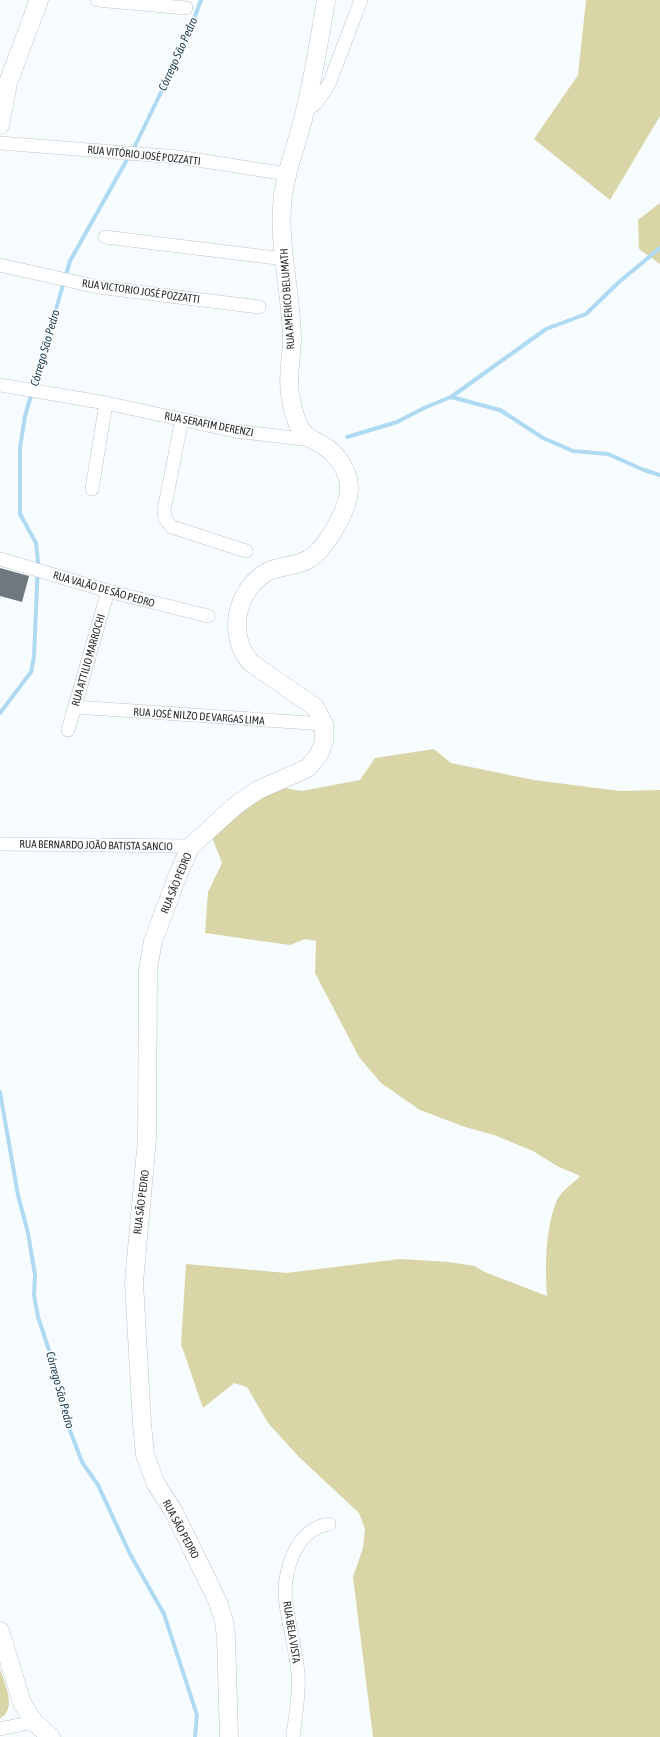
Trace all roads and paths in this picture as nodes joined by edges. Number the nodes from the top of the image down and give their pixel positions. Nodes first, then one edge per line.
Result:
1 (39, 0) edge
2 (97, 0) edge
3 (326, 0) edge
4 (361, 0) edge
5 (186, 8) dead end
6 (305, 112) junction
7 (0, 120) edge
8 (0, 142) edge
9 (286, 174) junction
10 (105, 237) dead end
11 (285, 259) junction
12 (0, 265) edge
13 (259, 307) dead end
14 (0, 385) edge
15 (106, 403) junction
16 (182, 419) junction
17 (312, 440) junction
18 (92, 489) dead end
19 (246, 551) dead end
20 (0, 559) edge
21 (108, 591) junction
22 (208, 616) dead end
23 (75, 707) junction
24 (324, 724) junction
25 (68, 730) dead end
26 (0, 844) edge
27 (191, 846) junction
28 (329, 1524) dead end
29 (0, 1631) edge
30 (34, 1722) junction
31 (0, 1729) edge
32 (51, 1737) edge
33 (229, 1737) edge
34 (293, 1737) edge

1 - 7 street
2 - 5 street
3 - 6 street, RUA AMERICO BELUMATH
4 - 6 street
6 - 9 street, RUA AMERICO BELUMATH
8 - 9 street, RUA VITÓRIO JOSÉ POZZATTI
9 - 11 street, RUA AMERICO BELUMATH
10 - 11 street
11 - 17 street, RUA AMERICO BELUMATH
12 - 13 street, RUA VICTORIO JOSÉ POZZATTI
14 - 15 street, RUA SERAFIM DERENZI
15 - 16 street, RUA SERAFIM DERENZI
15 - 18 street
16 - 17 street, RUA SERAFIM DERENZI
16 - 19 street
17 - 24 street, RUA AMERICO BELUMATH
20 - 21 street, RUA VALÃO DE SÃO PEDRO
21 - 22 street, RUA VALÃO DE SÃO PEDRO
21 - 23 street, RUA ATTILIO MARROCHI
23 - 24 street, RUA JOSÉ NILZO DE VARGAS LIMA
23 - 25 street, RUA ATTILIO MARROCHI
24 - 27 street, RUA SÃO PEDRO
26 - 27 street, RUA BERNARDO JOÃO BATISTA SANCIO
27 - 33 street, RUA SÃO PEDRO
28 - 34 street, RUA BELA VISTA
29 - 30 street
30 - 31 street
30 - 32 street

